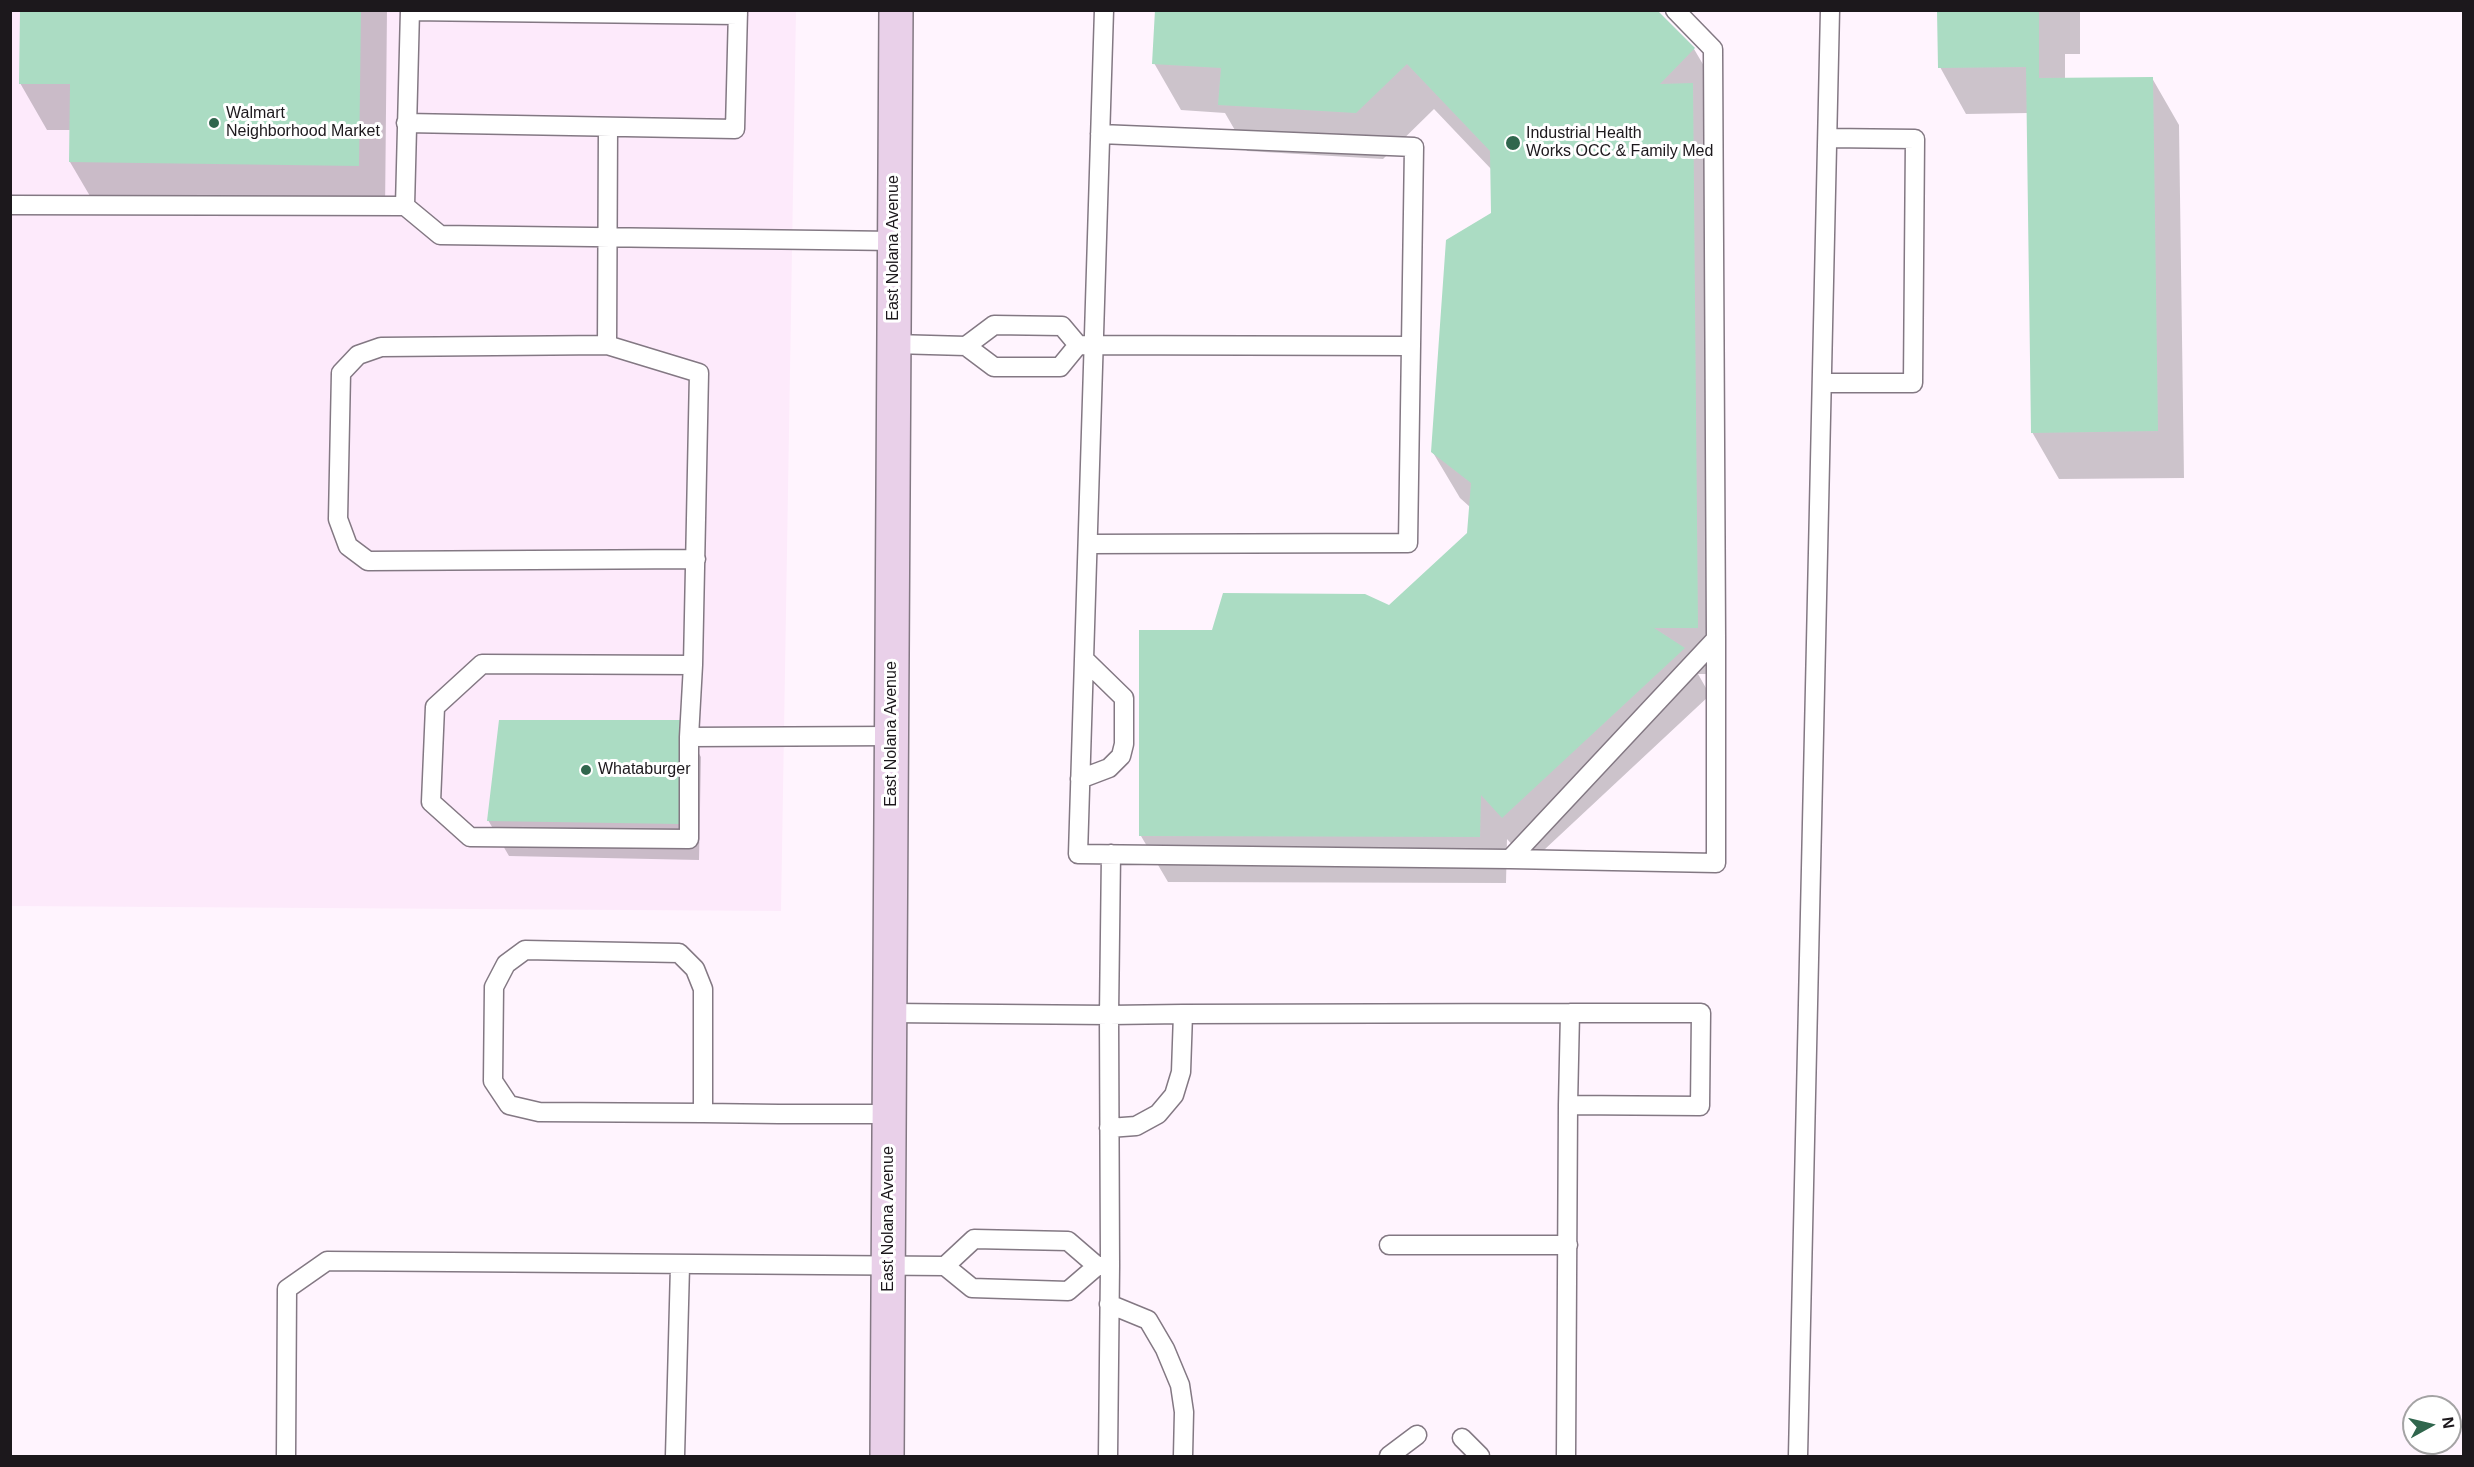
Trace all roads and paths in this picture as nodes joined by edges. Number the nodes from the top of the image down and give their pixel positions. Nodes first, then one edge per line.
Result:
1 (896, 10) edge
2 (1104, 10) edge
3 (1675, 10) edge
4 (1830, 10) edge
5 (410, 11) edge
6 (738, 13) edge
7 (406, 123) junction
8 (608, 127) junction
9 (1100, 134) junction
10 (1828, 138) junction
11 (10, 205) edge
12 (405, 206) junction
13 (607, 236) junction
14 (895, 241) junction
15 (894, 344) junction
16 (607, 345) junction
17 (1086, 345) junction
18 (966, 346) junction
19 (1411, 346) junction
20 (1822, 383) junction
21 (1088, 544) junction
22 (696, 559) junction
23 (1716, 639) junction
24 (1084, 658) junction
25 (693, 665) junction
26 (892, 736) junction
27 (689, 737) junction
28 (1080, 779) junction
29 (1111, 854) junction
30 (1510, 859) junction
31 (890, 1012) junction
32 (1570, 1013) junction
33 (1183, 1014) junction
34 (1109, 1015) junction
35 (1568, 1105) junction
36 (703, 1113) junction
37 (889, 1114) junction
38 (1109, 1128) junction
39 (1389, 1245) dead end
40 (1568, 1245) junction
41 (680, 1266) junction
42 (888, 1266) junction
43 (945, 1266) junction
44 (1103, 1266) junction
45 (1109, 1304) junction
46 (1417, 1436) dead end
47 (1462, 1438) dead end
48 (286, 1456) edge
49 (675, 1456) edge
50 (887, 1456) edge
51 (1108, 1456) edge
52 (1183, 1456) edge
53 (1389, 1456) edge
54 (1480, 1456) edge
55 (1566, 1456) edge
56 (1798, 1456) edge

1 - 14 main road, East Nolana Avenue
2 - 9 lane
3 - 23 lane
4 - 10 lane
5 - 6 lane
5 - 7 lane
6 - 8 lane
7 - 8 lane
7 - 12 lane
8 - 13 lane
9 - 17 lane
9 - 19 lane
10 - 20 lane
10 - 20 lane
11 - 12 lane
12 - 13 lane
13 - 14 lane
13 - 16 lane
14 - 15 main road, East Nolana Avenue
15 - 18 lane
15 - 26 main road, East Nolana Avenue
16 - 22 lane
16 - 22 lane
17 - 18 lane
17 - 18 lane
17 - 19 lane
17 - 21 lane
19 - 21 lane
20 - 56 lane
21 - 24 lane
22 - 25 lane
23 - 30 lane
23 - 30 lane
24 - 28 lane
24 - 28 lane
25 - 27 lane
25 - 27 lane
26 - 27 lane
26 - 31 main road, East Nolana Avenue
28 - 29 lane
29 - 30 lane
29 - 34 lane
31 - 34 lane
31 - 37 main road, East Nolana Avenue
32 - 33 lane
32 - 35 lane
32 - 35 lane
33 - 34 lane
33 - 38 lane
34 - 38 lane
35 - 40 lane
36 - 36 lane
36 - 37 lane
37 - 42 main road, East Nolana Avenue
38 - 44 lane
39 - 40 lane
40 - 55 lane
41 - 42 lane
41 - 48 lane
41 - 49 lane
42 - 43 lane
42 - 50 main road, East Nolana Avenue
43 - 44 lane
43 - 44 lane
44 - 45 lane
45 - 51 lane
45 - 52 lane
46 - 53 lane
47 - 54 lane

